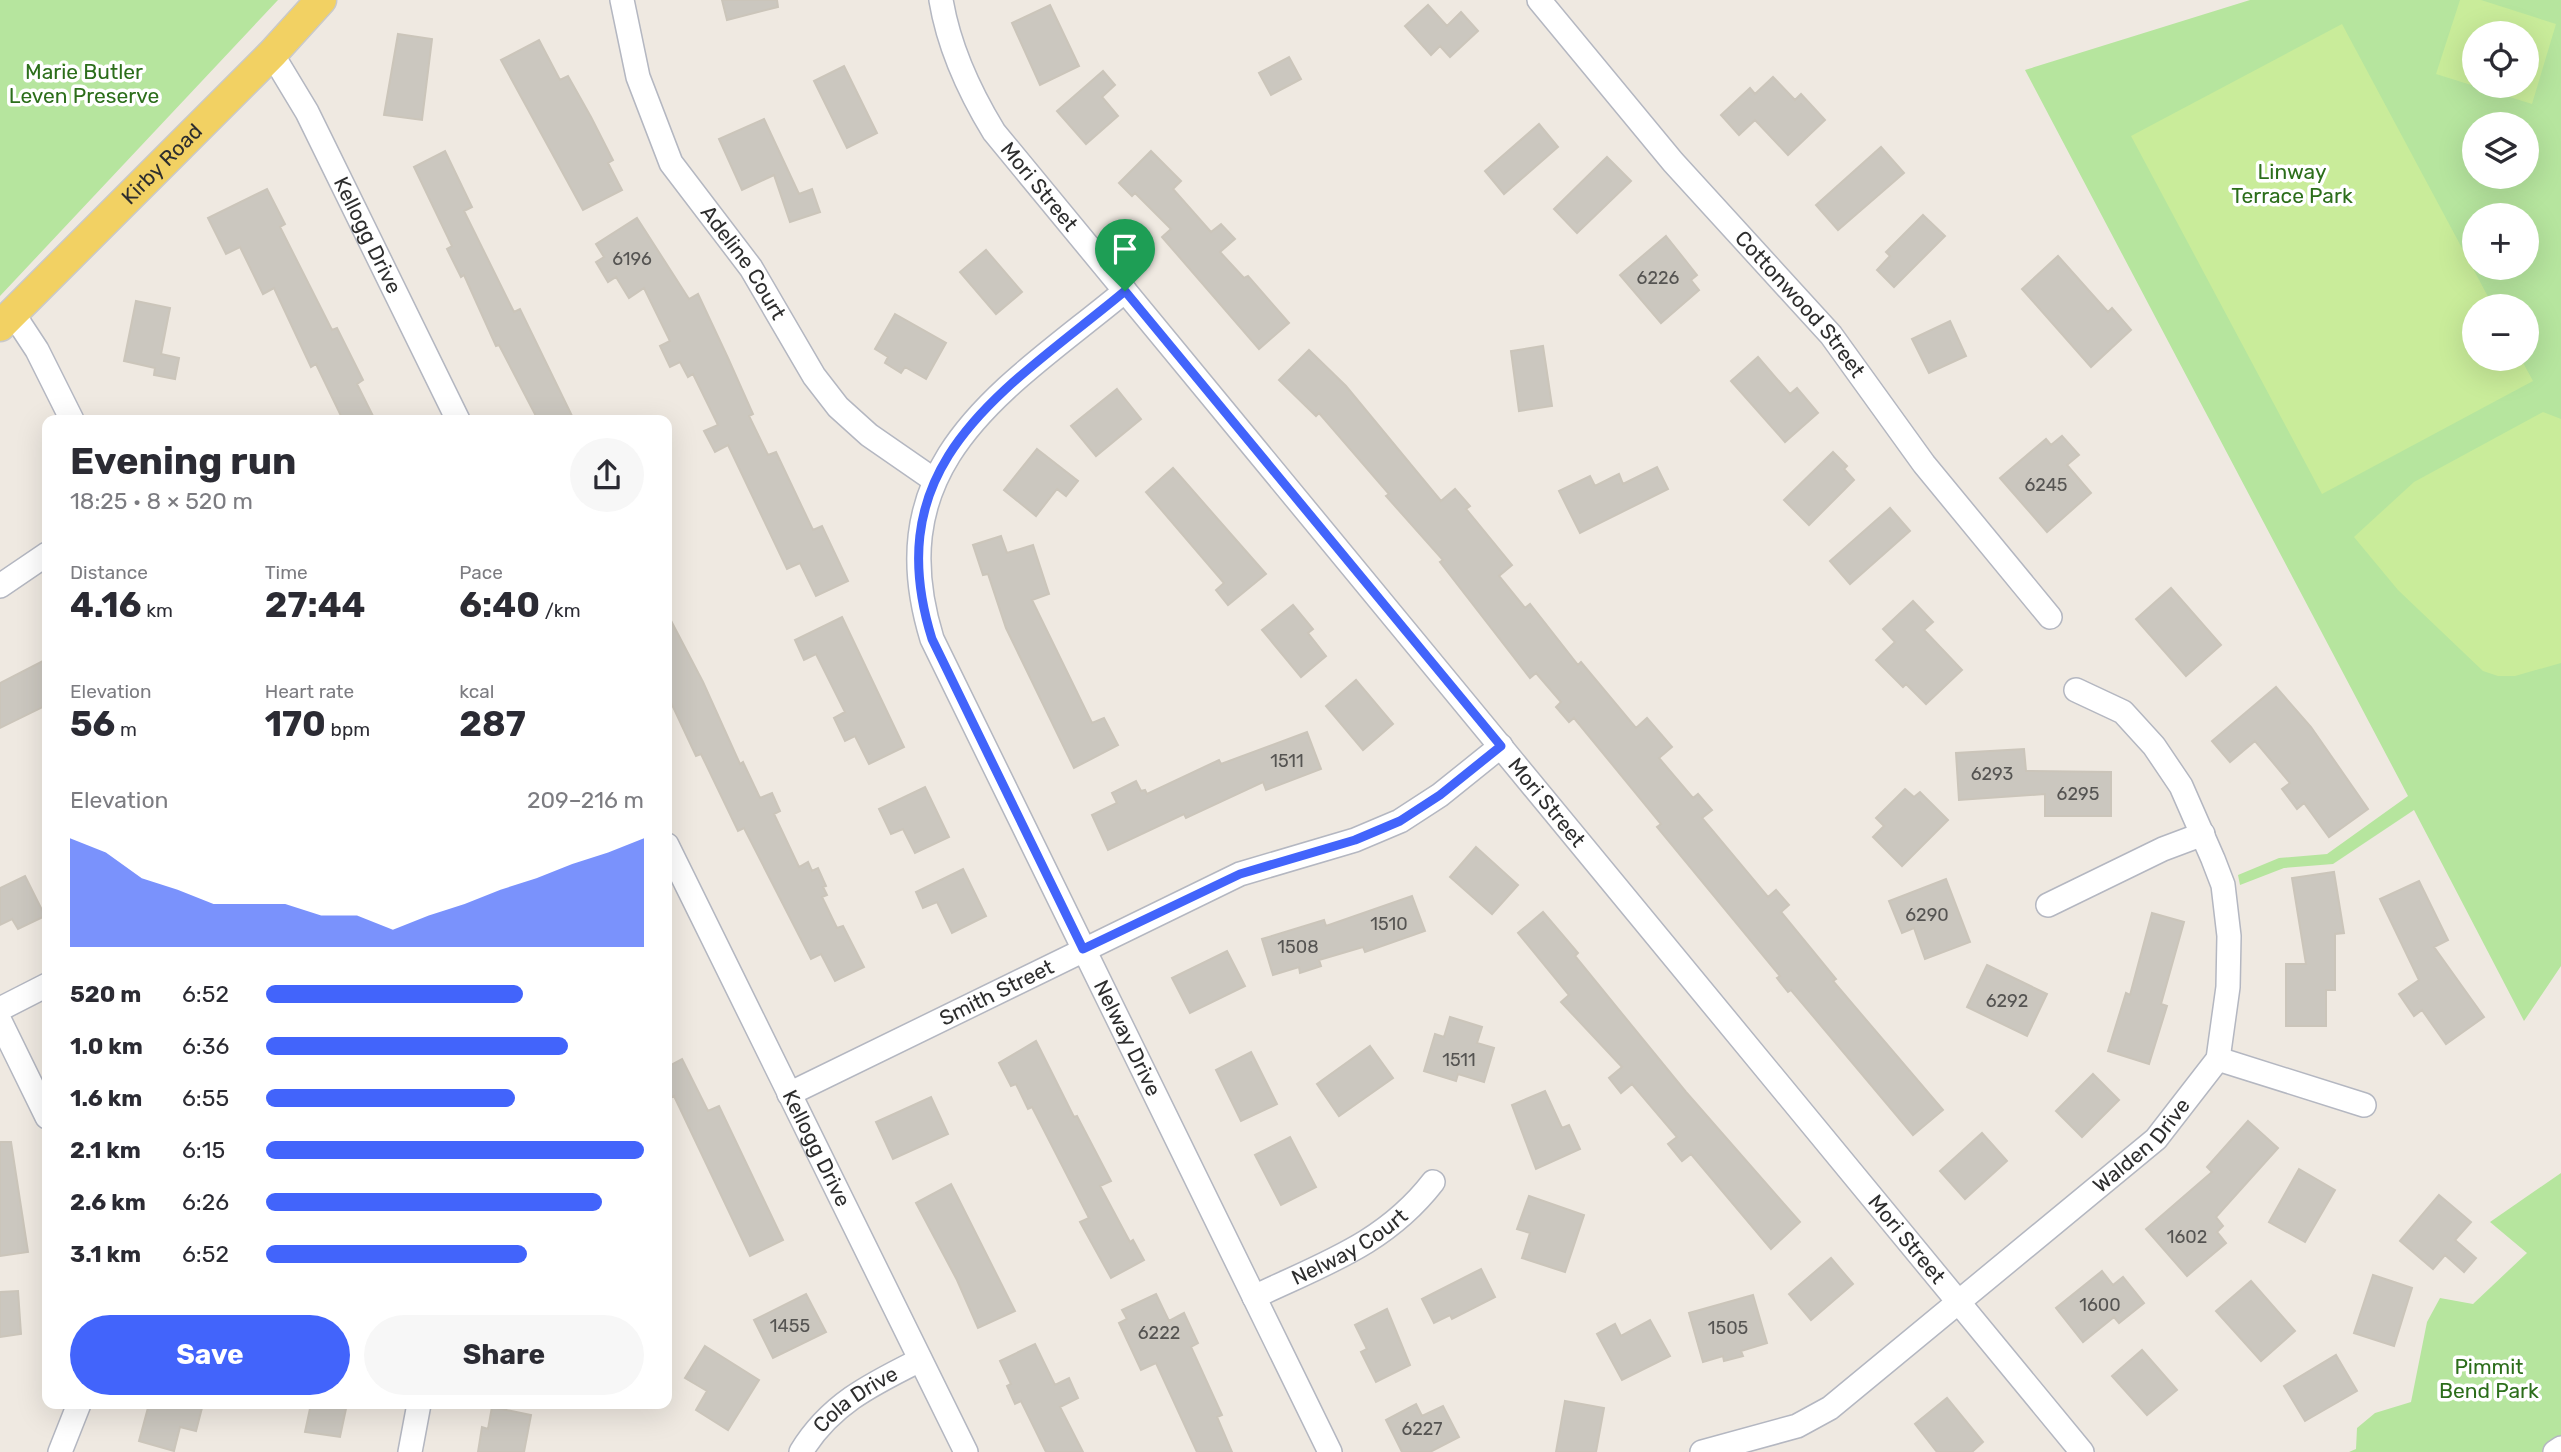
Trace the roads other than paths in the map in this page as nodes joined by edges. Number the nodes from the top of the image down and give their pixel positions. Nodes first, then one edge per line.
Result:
1 (321, 0) edge
2 (622, 0) edge
3 (941, 0) edge
4 (1539, 0) edge
5 (272, 54) junction
6 (1125, 291) junction
7 (7, 320) edge
8 (70, 415) edge
9 (456, 415) edge
10 (934, 480) junction
11 (42, 557) edge
12 (0, 586) edge
13 (2050, 617) dead end
14 (2076, 690) dead end
15 (1501, 746) junction
16 (2203, 834) junction
17 (672, 855) edge
18 (2048, 905) dead end
19 (1083, 949) junction
20 (42, 988) edge
21 (0, 1009) edge
22 (0, 1021) edge
23 (2218, 1059) junction
24 (789, 1094) junction
25 (2364, 1105) dead end
26 (42, 1107) edge
27 (1433, 1182) dead end
28 (1254, 1297) junction
29 (1960, 1301) junction
30 (920, 1360) junction
31 (77, 1409) edge
32 (418, 1409) edge
33 (2561, 1448) edge
34 (60, 1452) edge
35 (410, 1452) edge
36 (801, 1452) edge
37 (965, 1452) edge
38 (1330, 1452) edge
39 (1702, 1452) edge
40 (2082, 1452) edge
41 (2555, 1452) edge

1 - 5 main road, Kirby Road
2 - 10 street, Adeline Court
3 - 6 street, Mori Street
4 - 13 street, Cottonwood Street
5 - 7 main road, Kirby Road
5 - 9 street, Kellogg Drive
6 - 10 street, Nelway Drive
6 - 15 street, Mori Street
7 - 8 street
10 - 19 street, Nelway Drive
11 - 12 street
14 - 16 street
15 - 19 street, Smith Street
15 - 29 street, Mori Street
16 - 18 street
16 - 23 street
17 - 24 street, Kellogg Drive
19 - 24 street, Smith Street
19 - 28 street, Nelway Drive
20 - 21 street
22 - 26 street
23 - 25 street
23 - 29 street, Walden Drive
24 - 30 street, Kellogg Drive
27 - 28 street, Nelway Court
28 - 38 street, Nelway Drive
29 - 39 street, Walden Drive
29 - 40 street, Mori Street
30 - 36 street, Cola Drive
30 - 37 street, Kellogg Drive
31 - 34 street
32 - 35 street
33 - 41 street

